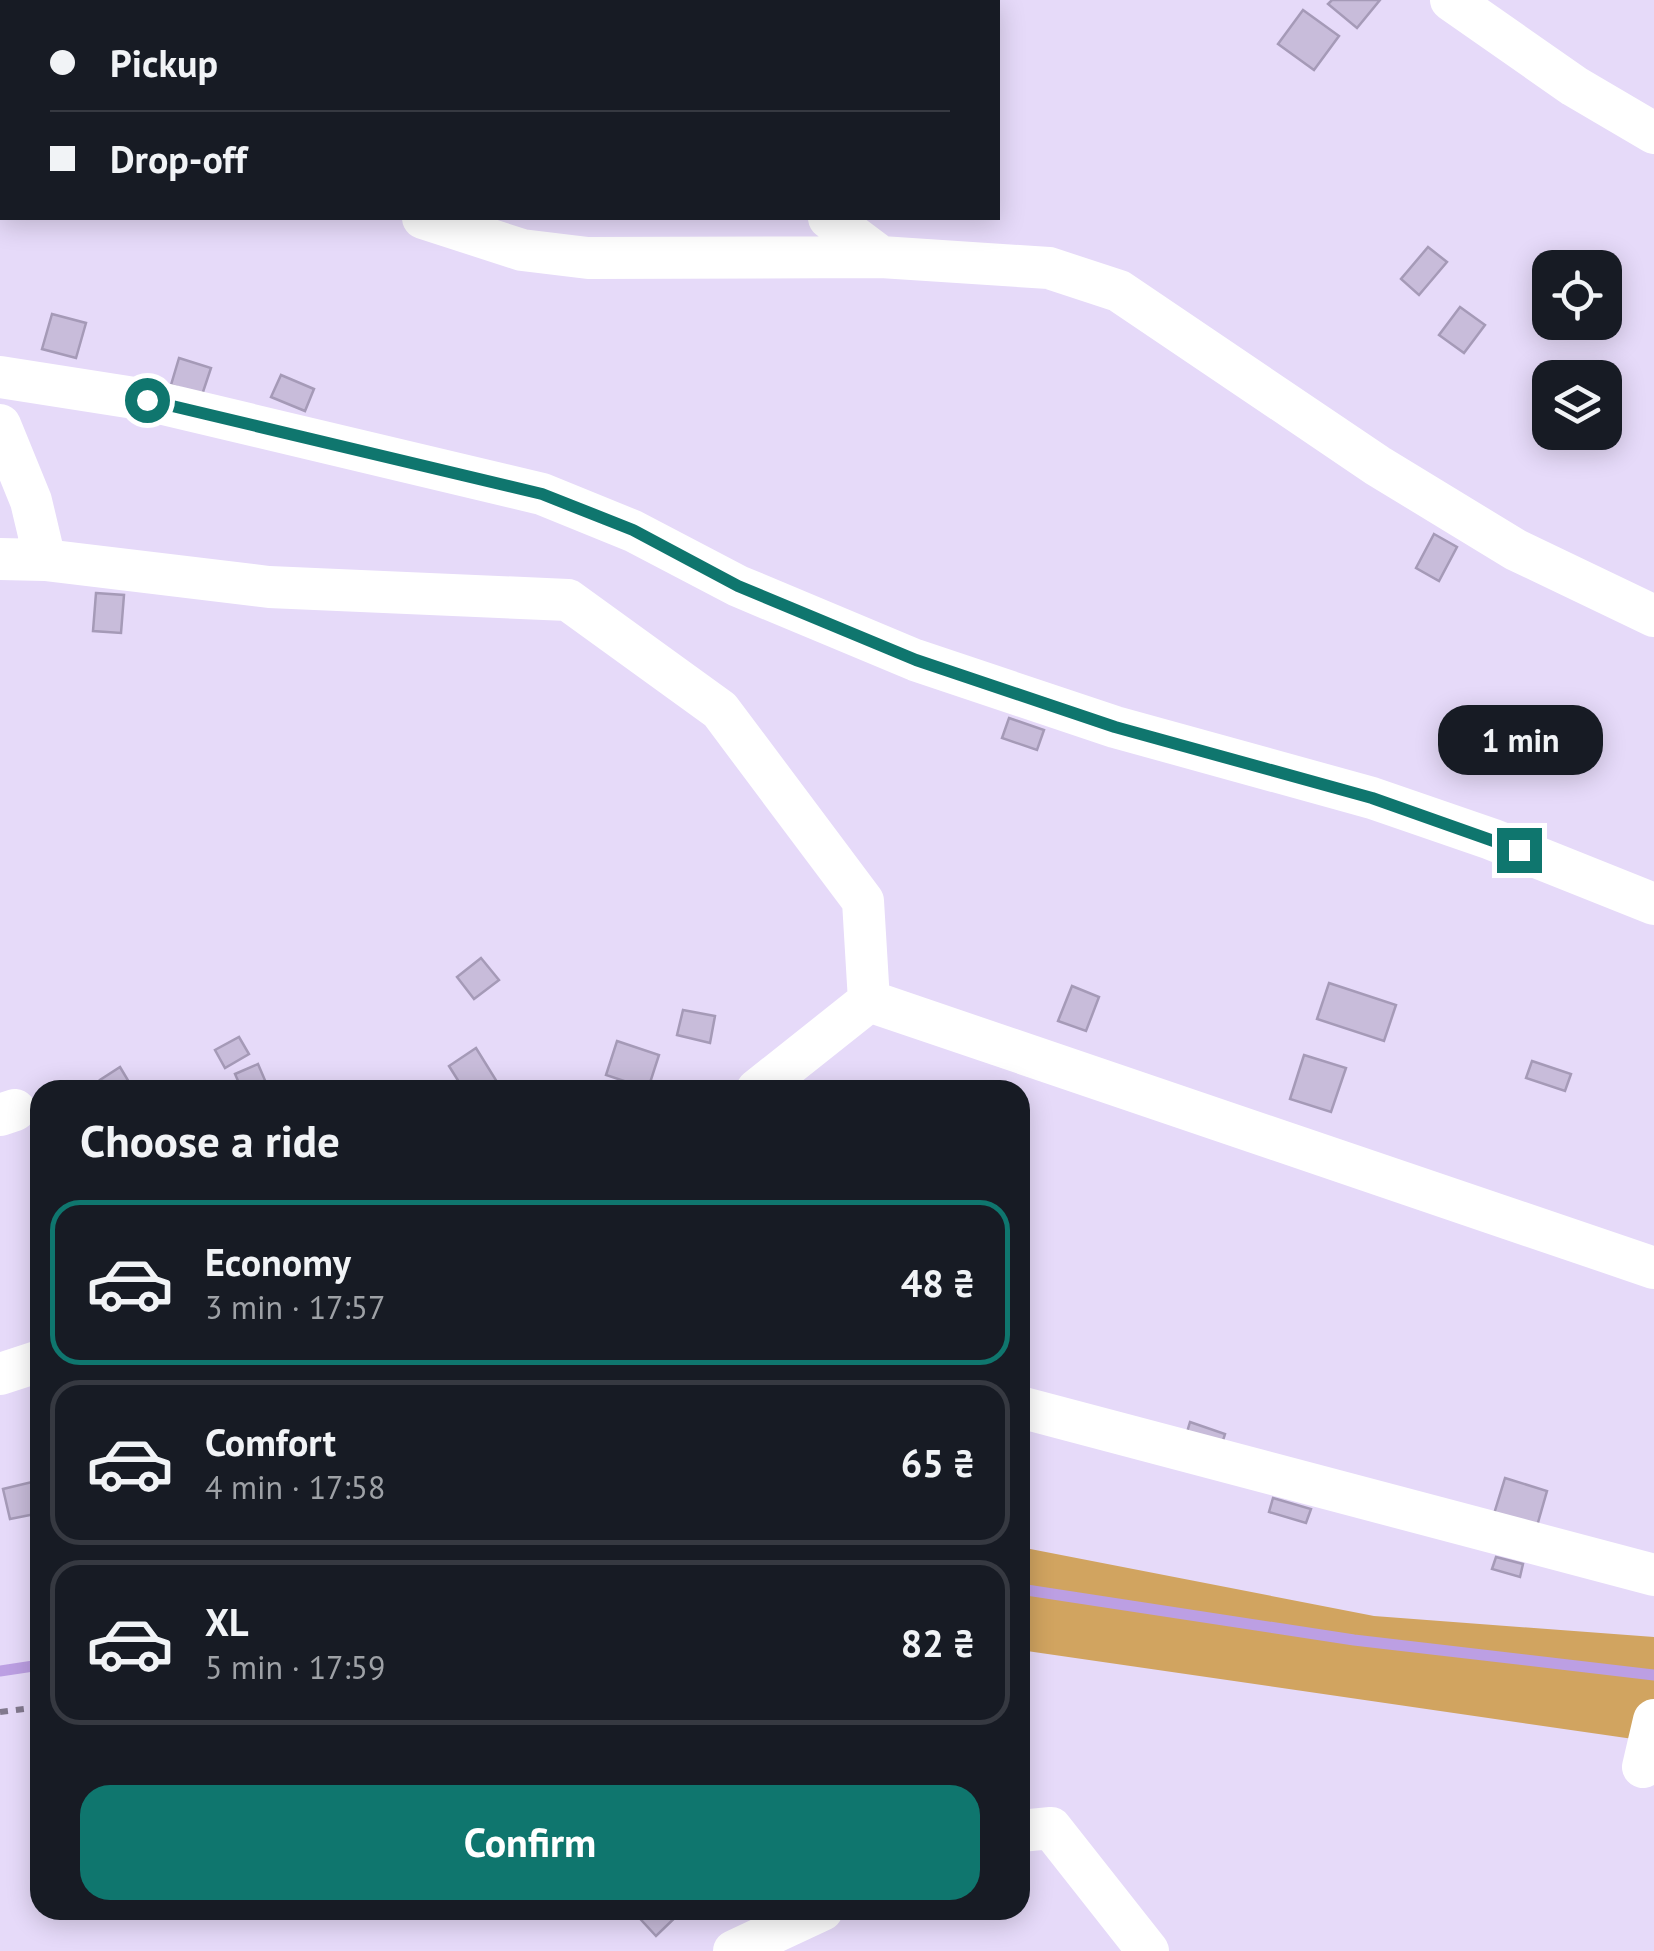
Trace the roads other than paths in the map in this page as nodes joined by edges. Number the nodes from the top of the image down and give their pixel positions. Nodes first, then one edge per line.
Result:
1 (1451, 0) edge
2 (1654, 133) edge
3 (429, 220) edge
4 (832, 220) edge
5 (880, 257) junction
6 (0, 376) edge
7 (0, 425) edge
8 (0, 559) edge
9 (45, 560) junction
10 (1654, 616) edge
11 (1654, 904) edge
12 (869, 1001) junction
13 (770, 1080) edge
14 (1654, 1268) edge
15 (30, 1364) edge
16 (0, 1374) edge
17 (1030, 1409) edge
18 (1654, 1575) edge
19 (1654, 1720) edge
20 (1643, 1768) dead end
21 (1030, 1830) edge
22 (801, 1920) edge
23 (734, 1951) edge
24 (1148, 1951) edge

1 - 2 street
3 - 5 street
4 - 5 street
5 - 10 street
6 - 11 street
7 - 9 street
8 - 9 street
9 - 12 street
12 - 13 street
12 - 14 street
15 - 16 street
17 - 18 street
19 - 20 street
21 - 24 street
22 - 23 street

